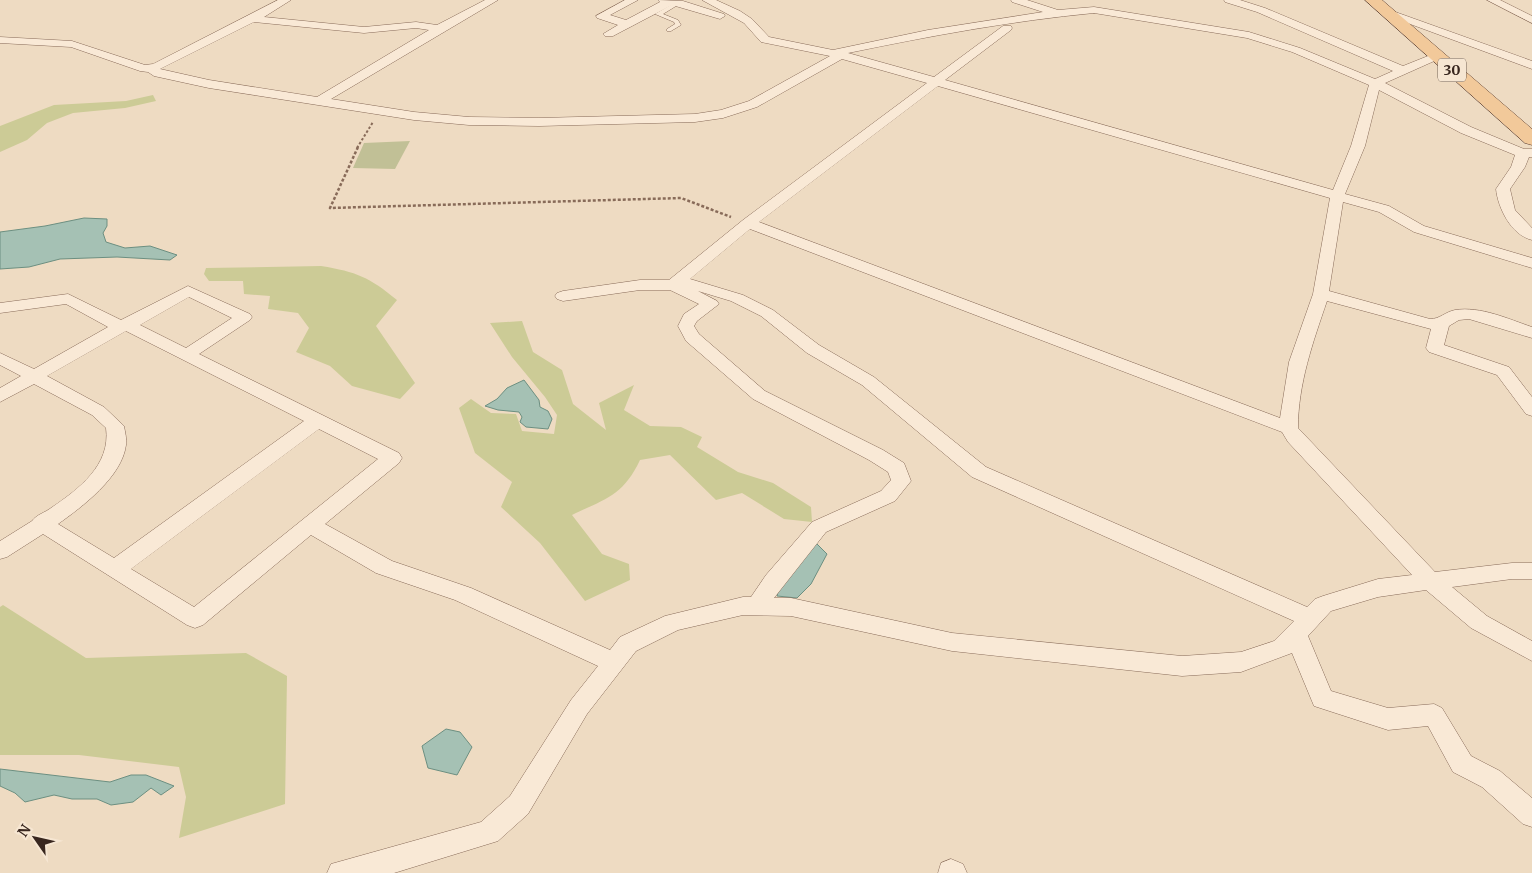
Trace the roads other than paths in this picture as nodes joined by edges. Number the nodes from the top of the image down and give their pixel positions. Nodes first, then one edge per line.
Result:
1 (286, 0) edge
2 (493, 0) edge
3 (633, 0) edge
4 (707, 0) edge
5 (1016, 0) edge
6 (1229, 0) edge
7 (1373, 0) edge
8 (1492, 0) edge
9 (671, 1) edge
10 (1387, 12) junction
11 (1057, 14) junction
12 (252, 19) junction
13 (1532, 20) edge
14 (627, 24) junction
15 (1007, 28) dead end
16 (439, 29) junction
17 (669, 30) dead end
18 (609, 34) dead end
19 (1460, 38) junction
20 (0, 40) edge
21 (765, 40) junction
22 (836, 54) junction
23 (1435, 54) junction
24 (1532, 65) edge
25 (150, 68) junction
26 (1404, 71) junction
27 (935, 83) junction
28 (1375, 84) junction
29 (320, 100) junction
30 (1529, 148) edge
31 (1337, 196) junction
32 (748, 223) junction
33 (1532, 236) edge
34 (1532, 263) edge
35 (675, 283) junction
36 (1321, 294) junction
37 (563, 296) dead end
38 (0, 308) edge
39 (1441, 324) junction
40 (124, 326) junction
41 (1532, 333) edge
42 (186, 355) junction
43 (0, 358) edge
44 (34, 376) junction
45 (0, 396) edge
46 (1532, 410) edge
47 (317, 421) junction
48 (1289, 428) junction
49 (41, 523) junction
50 (310, 525) junction
51 (0, 551) edge
52 (115, 569) junction
53 (1532, 571) edge
54 (1430, 581) junction
55 (756, 606) junction
56 (1303, 626) junction
57 (1532, 652) edge
58 (613, 662) junction
59 (1532, 815) edge
60 (341, 873) edge

1 - 12 street
2 - 16 street
3 - 14 street
4 - 21 street
5 - 11 street
6 - 26 street
7 - 10 main road, 30
8 - 13 street
9 - 14 street
9 - 17 lane
9 - 21 street
10 - 19 street
10 - 23 main road, 30
11 - 22 street
11 - 28 street
12 - 16 street
12 - 25 street
14 - 18 street
15 - 27 street
16 - 29 street
19 - 23 street
19 - 24 street
20 - 25 street
21 - 22 street
22 - 27 street
22 - 29 street
23 - 26 street
23 - 30 main road, 30
25 - 29 street
26 - 28 street
27 - 31 street
27 - 32 street
28 - 30 street
28 - 31 street
30 - 33 street
31 - 34 street
31 - 36 street
32 - 35 street
32 - 48 street
35 - 37 street
35 - 55 street
35 - 56 street
36 - 39 street
36 - 48 street
38 - 40 street
39 - 41 street
39 - 46 street
40 - 42 street
40 - 42 street
40 - 44 street
42 - 47 street
43 - 44 street
44 - 45 street
44 - 49 street
47 - 50 street
47 - 52 street
48 - 54 street
49 - 51 street
49 - 52 street
50 - 52 street
50 - 58 street
53 - 54 street
54 - 56 street
54 - 57 street
55 - 56 street
55 - 58 street
56 - 59 street
58 - 60 street

